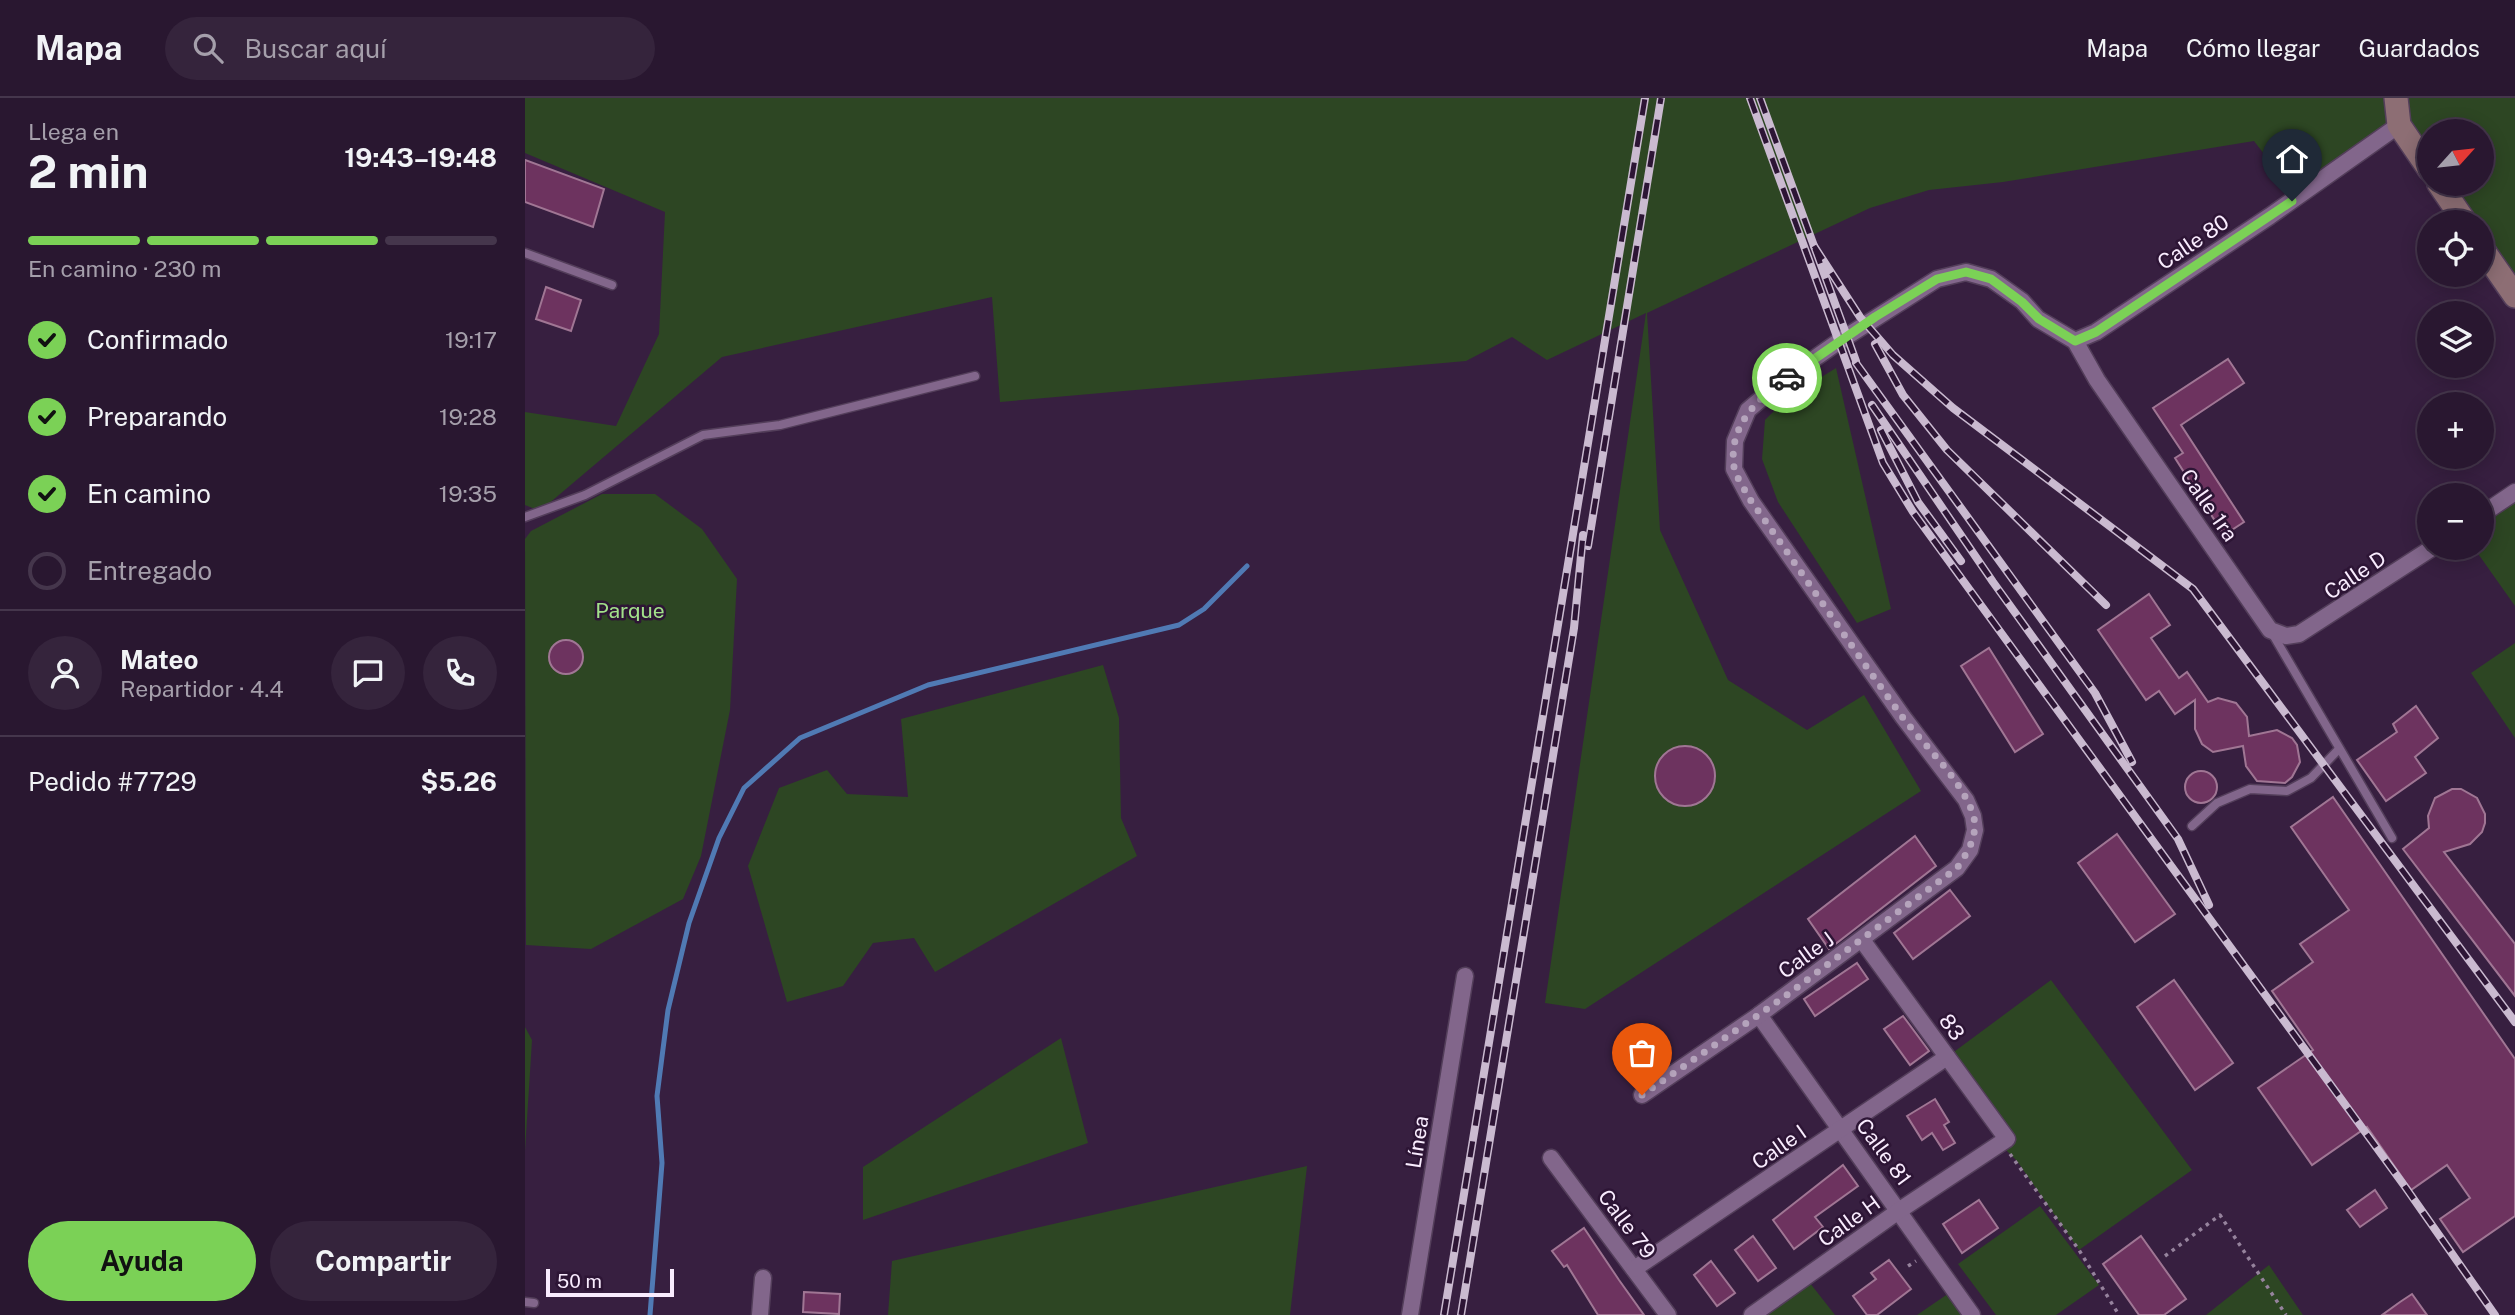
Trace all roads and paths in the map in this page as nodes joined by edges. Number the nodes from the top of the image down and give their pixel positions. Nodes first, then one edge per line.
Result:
1 (2396, 98) edge
2 (2399, 125) junction
3 (2417, 151) edge
4 (525, 253) edge
5 (2494, 266) edge
6 (612, 285) dead end
7 (2515, 296) edge
8 (2075, 341) junction
9 (975, 376) dead end
10 (2515, 492) edge
11 (2494, 506) edge
12 (525, 517) edge
13 (2417, 558) edge
14 (2270, 630) junction
15 (2337, 750) junction
16 (2192, 826) dead end
17 (2392, 838) dead end
18 (1862, 940) junction
19 (1465, 976) dead end
20 (1759, 1015) junction
21 (1947, 1057) junction
22 (1642, 1095) dead end
23 (1841, 1129) junction
24 (2003, 1141) junction
25 (1552, 1158) dead end
26 (1900, 1210) junction
27 (2165, 1256) dead end
28 (1634, 1269) junction
29 (763, 1278) dead end
30 (760, 1315) edge
31 (1410, 1315) edge
32 (1668, 1315) edge
33 (1752, 1315) edge
34 (1972, 1315) edge
35 (2119, 1315) edge
36 (2286, 1315) edge

1 - 2 street
2 - 3 street
2 - 8 street, Calle 80
4 - 6 lane
5 - 7 street
8 - 14 street, Calle 1ra
8 - 18 street, Calle J
9 - 12 lane
10 - 11 street
13 - 14 street, Calle D
14 - 15 lane
15 - 16 lane
15 - 17 lane
18 - 20 street, Calle J
18 - 21 street, 83
19 - 31 street, Línea
20 - 22 street, Calle J
20 - 23 street, Calle 81
21 - 23 street, Calle I
21 - 24 street, 83
23 - 26 street, Calle 81
23 - 28 street, Calle I
24 - 26 street, Calle H
24 - 35 path
25 - 28 street, Calle 79
26 - 33 street, Calle H
26 - 34 street, Calle 81
27 - 36 path
28 - 32 street, Calle 79
29 - 30 street

